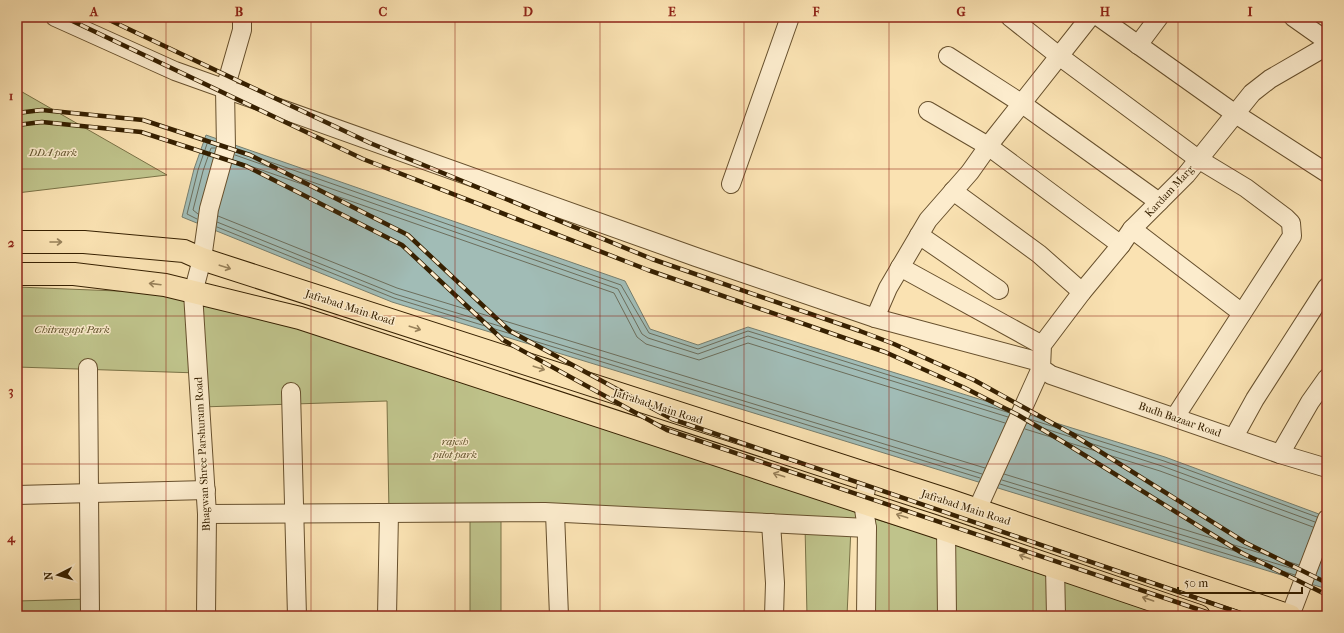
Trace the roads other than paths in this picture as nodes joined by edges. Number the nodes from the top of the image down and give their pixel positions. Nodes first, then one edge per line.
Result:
1 (55, 17) edge
2 (242, 17) edge
3 (790, 17) edge
4 (1010, 17) edge
5 (1090, 17) edge
6 (1099, 17) edge
7 (1159, 17) edge
8 (1293, 17) edge
9 (1327, 41) edge
10 (1138, 45) junction
11 (1327, 46) edge
12 (948, 56) dead end
13 (1059, 56) junction
14 (224, 89) junction
15 (1021, 103) junction
16 (928, 111) dead end
17 (1234, 113) junction
18 (988, 146) junction
19 (1198, 159) junction
20 (1327, 173) edge
21 (731, 184) dead end
22 (953, 191) junction
23 (1159, 202) junction
24 (1132, 229) junction
25 (919, 235) junction
26 (17, 242) edge
27 (1122, 245) junction
28 (202, 259) junction
29 (900, 267) junction
30 (17, 274) edge
31 (1327, 287) edge
32 (999, 290) dead end
33 (1082, 292) junction
34 (193, 293) junction
35 (1242, 313) junction
36 (875, 318) junction
37 (1041, 358) junction
38 (88, 368) dead end
39 (1327, 378) edge
40 (290, 392) dead end
41 (1174, 417) junction
42 (1234, 437) junction
43 (1280, 454) junction
44 (1326, 465) edge
45 (869, 475) junction
46 (206, 490) junction
47 (89, 492) junction
48 (17, 494) edge
49 (863, 503) junction
50 (977, 510) junction
51 (389, 513) junction
52 (555, 513) junction
53 (207, 514) junction
54 (295, 514) junction
55 (1327, 519) edge
56 (771, 523) junction
57 (867, 528) junction
58 (946, 530) junction
59 (1055, 567) junction
60 (90, 616) edge
61 (206, 616) edge
62 (297, 616) edge
63 (387, 616) edge
64 (559, 616) edge
65 (774, 616) edge
66 (866, 616) edge
67 (947, 616) edge
68 (1056, 616) edge
69 (1199, 616) edge
70 (1290, 616) edge

1 - 14 street
2 - 14 street, Bhagwan Shree Parshuram Road
3 - 21 street
4 - 13 street
5 - 13 street
6 - 10 street
7 - 10 street
8 - 9 street
10 - 17 street
11 - 17 street, Kardam Marg
12 - 15 street
13 - 15 street
13 - 19 street
14 - 28 street, Bhagwan Shree Parshuram Road
14 - 36 street
15 - 18 street
15 - 23 street
16 - 18 street
17 - 19 street, Kardam Marg
17 - 20 street
18 - 22 street
18 - 27 street
19 - 23 street, Kardam Marg
19 - 35 street
22 - 25 street
22 - 33 street
23 - 24 street, Kardam Marg
24 - 27 street, Kardam Marg
24 - 35 street
25 - 29 street
25 - 32 street
26 -> 28 main road, Jafrabad Main Road
27 - 33 street, Kardam Marg
28 - 34 street, Bhagwan Shree Parshuram Road
28 -> 45 main road, Jafrabad Main Road
29 - 36 street
29 - 37 street
34 -> 30 main road
31 - 42 street
33 - 37 street, Kardam Marg
34 - 46 street, Bhagwan Shree Parshuram Road
49 -> 34 main road
35 - 41 street
36 - 37 street
37 - 41 street, Budh Bazaar Road
37 - 50 street, Kardam Marg
38 - 47 street
39 - 43 street
40 - 54 street
41 - 42 street, Budh Bazaar Road
42 - 43 street, Budh Bazaar Road
43 - 44 street, Budh Bazaar Road
45 - 49 street
45 - 50 main road, Jafrabad Main Road
46 - 47 street
46 - 53 street, Bhagwan Shree Parshuram Road
47 - 48 street
47 - 60 street
49 - 57 street
58 -> 49 main road
50 - 70 main road, Jafrabad Main Road
51 - 52 street
51 - 54 street
51 - 63 street
52 - 56 street
52 - 64 street
53 - 54 street
53 - 61 street, Bhagwan Shree Parshuram Road
54 - 62 street
55 - 70 street
56 - 57 street
56 - 65 street
57 - 66 street
59 -> 58 main road
58 - 67 street
59 - 68 street
69 -> 59 main road

